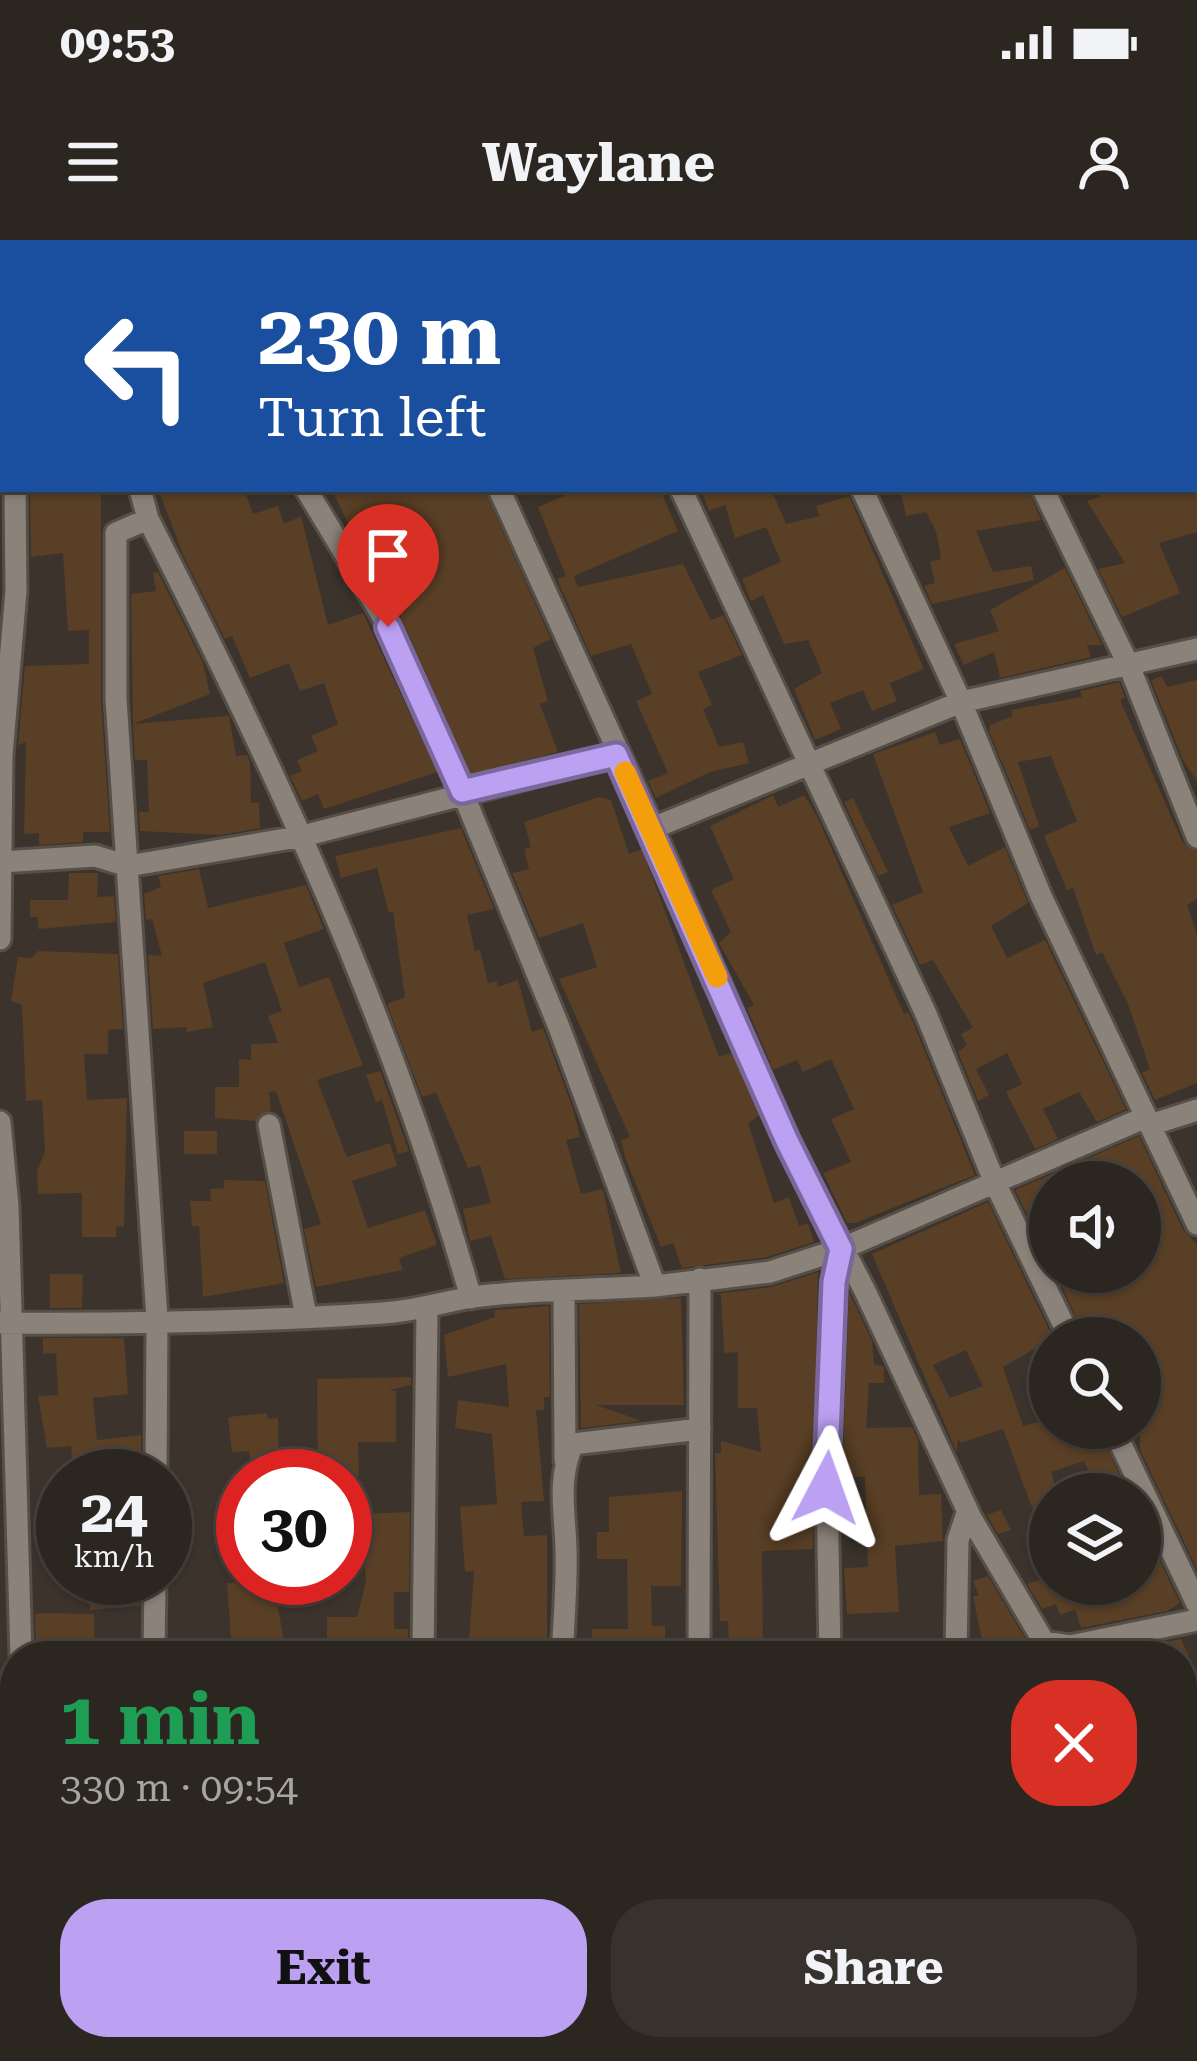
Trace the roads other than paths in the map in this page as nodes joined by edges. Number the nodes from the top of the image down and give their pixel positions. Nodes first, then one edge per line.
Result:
1 (15, 492) edge
2 (141, 492) edge
3 (308, 492) edge
4 (500, 492) edge
5 (682, 492) edge
6 (863, 492) edge
7 (1044, 492) edge
8 (148, 519) junction
9 (1197, 649) edge
10 (1130, 668) junction
11 (961, 702) junction
12 (1, 755) edge
13 (616, 755) junction
14 (808, 764) junction
15 (462, 791) junction
16 (653, 828) junction
17 (303, 836) junction
18 (1197, 837) edge
19 (1, 862) edge
20 (128, 866) junction
21 (0, 939) edge
22 (1197, 1110) edge
23 (1148, 1121) junction
24 (0, 1122) edge
25 (269, 1125) dead end
26 (995, 1183) junction
27 (1197, 1223) edge
28 (841, 1249) junction
29 (700, 1279) junction
30 (655, 1286) junction
31 (564, 1292) junction
32 (471, 1298) junction
33 (427, 1310) junction
34 (305, 1316) junction
35 (1060, 1317) edge
36 (157, 1319) junction
37 (6, 1323) edge
38 (700, 1430) junction
39 (156, 1449) edge
40 (1123, 1449) edge
41 (565, 1461) junction
42 (971, 1518) junction
43 (1197, 1604) edge
44 (155, 1605) edge
45 (1197, 1620) edge
46 (20, 1641) edge
47 (154, 1641) edge
48 (423, 1641) edge
49 (562, 1641) edge
50 (699, 1641) edge
51 (830, 1641) edge
52 (956, 1641) edge
53 (1043, 1641) edge
54 (1112, 1641) edge
55 (1090, 2061) edge
56 (1112, 2061) edge

1 - 12 street
2 - 8 street
3 - 15 street
4 - 13 street
5 - 14 street
6 - 11 street
7 - 10 street
8 - 17 street
8 - 20 street
9 - 10 street
10 - 11 street
10 - 18 street
11 - 14 street
11 - 23 street
12 - 19 street
13 - 15 street
13 - 16 street
14 - 16 street
14 - 26 street
15 - 17 street
15 - 30 street
16 - 28 street
17 - 20 street
17 - 32 street
19 - 20 street
19 - 21 street
20 - 36 street
22 - 23 street
23 - 26 street
23 - 27 street
24 - 37 street
25 - 34 street
26 - 28 street
26 - 35 street
28 - 29 street
28 - 42 street
28 - 51 street
29 - 30 street
29 - 38 street
30 - 31 street
31 - 32 street
31 - 41 street
32 - 33 street
33 - 34 street
33 - 48 street
34 - 36 street
36 - 37 street
36 - 39 street
37 - 46 street
38 - 41 street
38 - 50 street
40 - 43 street
41 - 49 street
42 - 52 street
42 - 53 street
44 - 47 street
45 - 54 street
55 - 56 street

